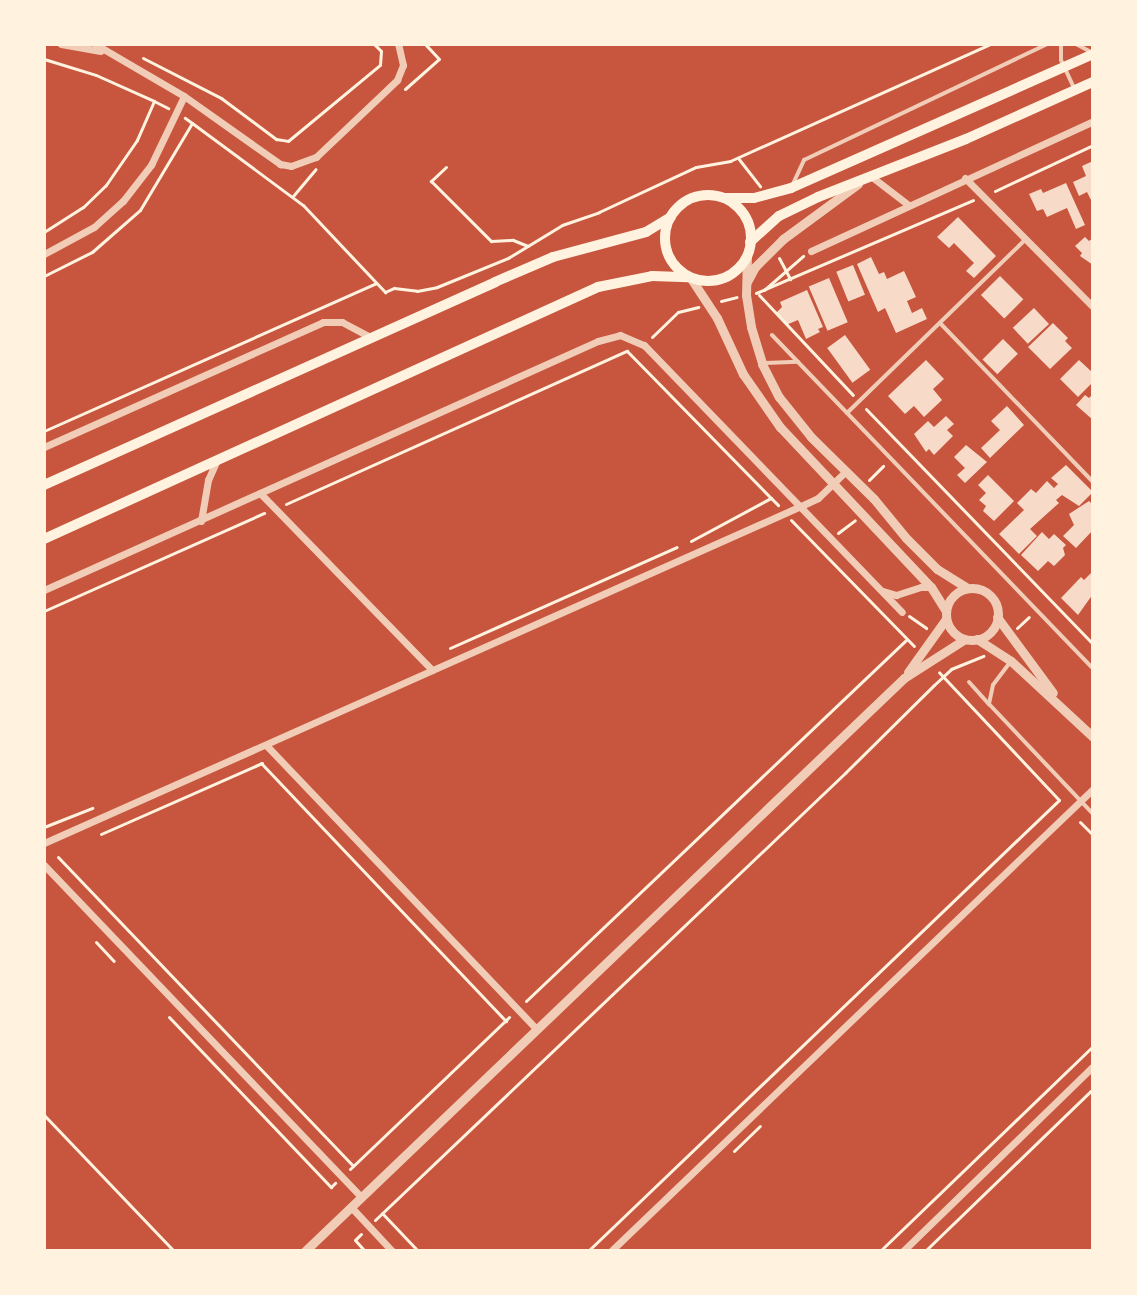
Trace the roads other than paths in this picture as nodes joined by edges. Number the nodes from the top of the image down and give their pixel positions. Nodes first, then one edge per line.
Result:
1 (61, 44) edge
2 (95, 44) edge
3 (398, 44) edge
4 (1047, 44) edge
5 (1061, 44) edge
6 (1076, 44) edge
7 (106, 52) junction
8 (1093, 54) edge
9 (1065, 67) junction
10 (1093, 82) edge
11 (1075, 90) junction
12 (184, 96) junction
13 (1093, 121) edge
14 (868, 178) junction
15 (965, 178) junction
16 (791, 188) junction
17 (724, 198) junction
18 (907, 204) junction
19 (671, 217) junction
20 (1026, 239) junction
21 (750, 242) junction
22 (811, 251) road end
23 (44, 254) edge
24 (747, 255) junction
25 (689, 277) junction
26 (749, 291) junction
27 (1091, 302) edge
28 (940, 323) junction
29 (772, 335) dead end
30 (368, 336) junction
31 (798, 362) junction
32 (762, 364) junction
33 (847, 413) junction
34 (44, 447) edge
35 (216, 462) junction
36 (846, 471) junction
37 (1093, 482) edge
38 (832, 484) junction
39 (44, 485) edge
40 (260, 493) junction
41 (801, 506) junction
42 (201, 521) junction
43 (44, 539) edge
44 (876, 585) junction
45 (931, 587) junction
46 (967, 588) junction
47 (44, 590) edge
48 (902, 612) dead end
49 (946, 615) junction
50 (997, 617) junction
51 (965, 639) junction
52 (977, 639) junction
53 (1011, 661) junction
54 (1093, 669) edge
55 (432, 670) junction
56 (904, 678) junction
57 (969, 682) dead end
58 (989, 704) junction
59 (1065, 708) junction
60 (1093, 737) edge
61 (266, 745) junction
62 (1093, 789) edge
63 (1081, 801) junction
64 (1093, 814) edge
65 (44, 843) edge
66 (44, 865) edge
67 (536, 1029) junction
68 (1093, 1066) edge
69 (361, 1197) junction
70 (351, 1207) junction
71 (305, 1251) edge
72 (392, 1251) edge
73 (611, 1251) edge
74 (903, 1251) edge

1 - 7 street
2 - 7 street
3 - 12 street
4 - 16 lane
5 - 9 lane
6 - 8 lane
7 - 12 street
8 - 9 main road
9 - 11 lane
9 - 16 main road
10 - 11 main road
11 - 14 main road
12 - 23 street
13 - 15 street
14 - 18 street
14 - 21 main road
14 - 26 street
15 - 18 street
15 - 20 street
16 - 17 main road
17 - 19 main road
17 - 21 main road
18 - 22 street
19 - 25 main road
19 - 30 main road
20 - 27 street
20 - 28 lane
21 - 24 main road
24 - 25 main road
24 - 26 street
25 - 35 main road
25 - 38 street
26 - 32 street
28 - 33 lane
28 - 37 lane
29 - 31 lane
30 - 34 street
30 - 39 main road
31 - 32 lane
31 - 33 lane
32 - 36 street
33 - 54 lane
35 - 42 street
35 - 43 main road
36 - 38 street
36 - 46 street
38 - 41 street
38 - 45 street
40 - 41 street
40 - 42 street
40 - 55 street
41 - 44 street
41 - 55 street
42 - 47 street
44 - 45 street
44 - 48 street
45 - 49 street
46 - 49 street
46 - 50 street
49 - 51 street
49 - 56 street
50 - 52 street
50 - 59 street
51 - 52 street
51 - 56 street
52 - 53 street
53 - 58 lane
53 - 59 street
55 - 61 street
56 - 67 street
57 - 58 lane
58 - 63 lane
59 - 60 street
61 - 65 street
61 - 67 street
62 - 63 street
63 - 64 lane
63 - 73 street
66 - 69 street
67 - 69 street
68 - 74 street
69 - 70 street
70 - 71 street
70 - 72 street

